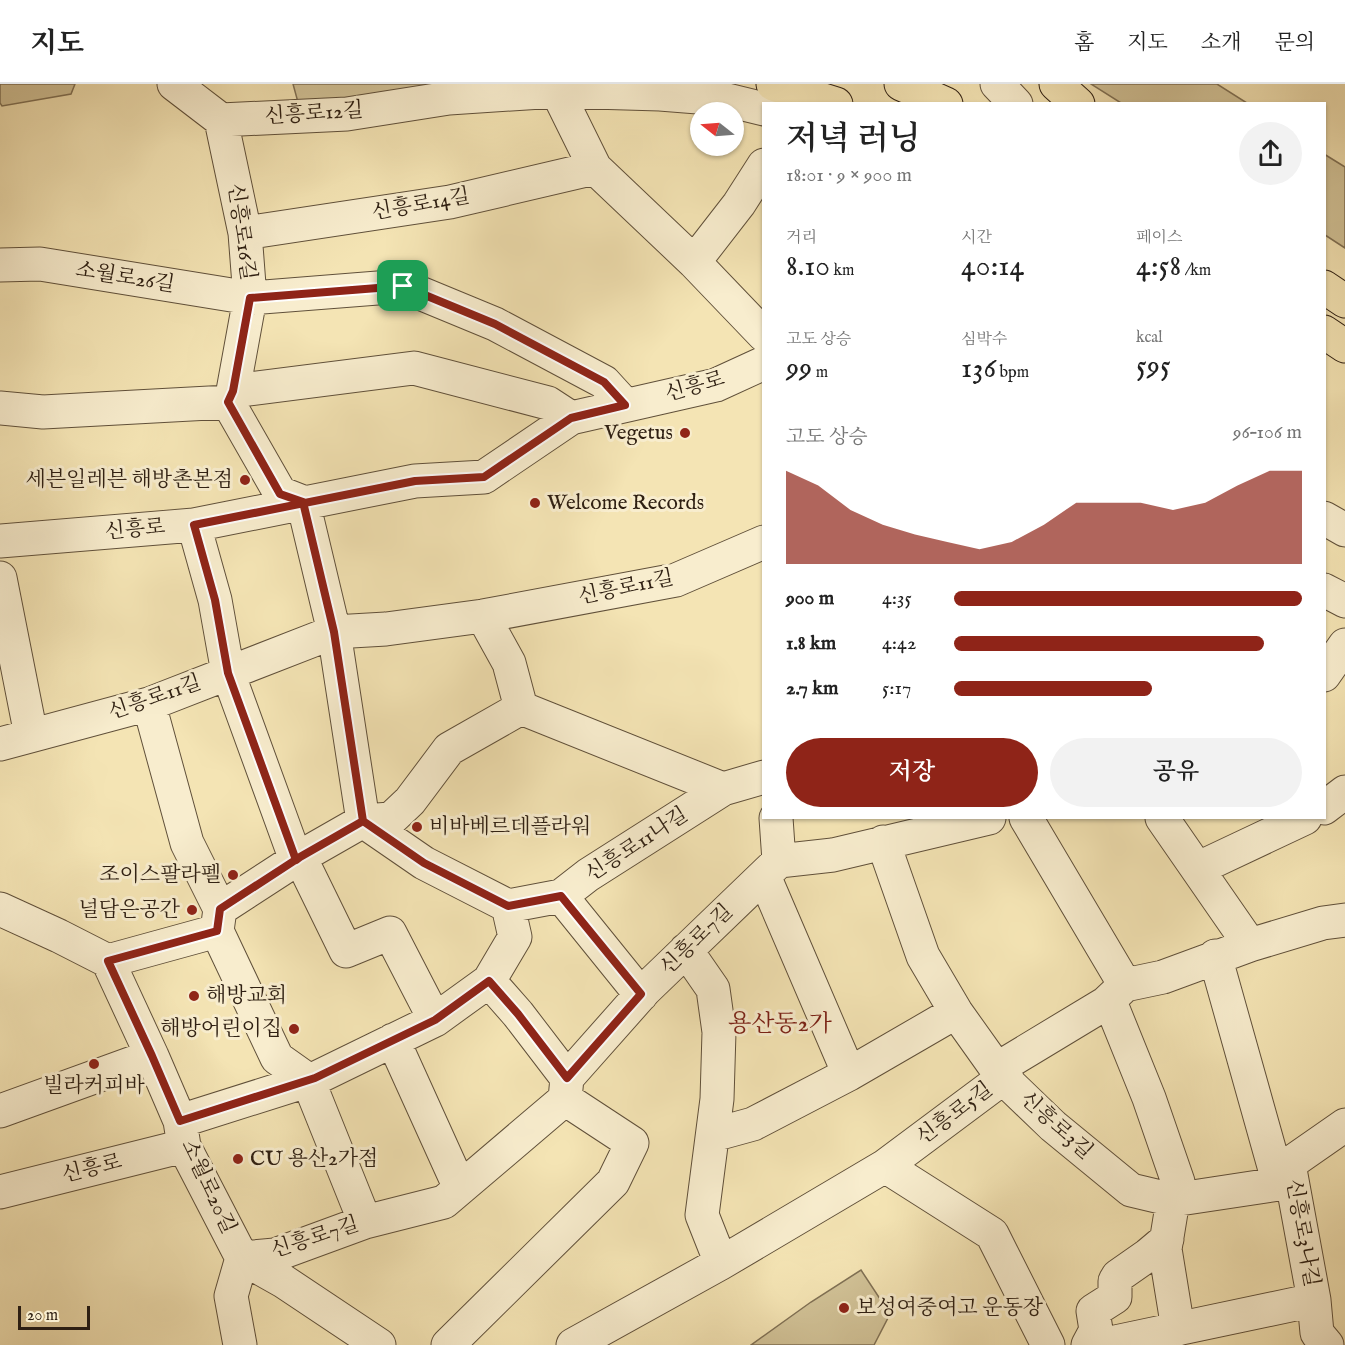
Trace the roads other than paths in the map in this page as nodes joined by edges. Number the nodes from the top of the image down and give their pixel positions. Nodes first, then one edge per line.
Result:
1 (174, 84) edge
2 (773, 84) edge
3 (901, 84) edge
4 (997, 84) edge
5 (1056, 84) edge
6 (557, 92) junction
7 (830, 102) edge
8 (941, 102) edge
9 (1014, 102) edge
10 (1076, 102) edge
11 (762, 109) edge
12 (221, 120) junction
13 (594, 168) junction
14 (762, 168) edge
15 (246, 234) junction
16 (694, 262) junction
17 (0, 265) edge
18 (250, 298) junction
19 (762, 333) edge
20 (1326, 333) edge
21 (1345, 346) edge
22 (1326, 353) edge
23 (762, 364) edge
24 (1345, 364) edge
25 (231, 397) junction
26 (625, 405) junction
27 (0, 408) edge
28 (571, 418) junction
29 (303, 502) junction
30 (1326, 519) edge
31 (194, 525) junction
32 (1345, 530) edge
33 (0, 541) edge
34 (762, 543) edge
35 (0, 578) edge
36 (1326, 591) edge
37 (1345, 601) edge
38 (483, 616) junction
39 (334, 632) junction
40 (1345, 645) edge
41 (1326, 672) edge
42 (228, 673) junction
43 (149, 704) junction
44 (521, 708) junction
45 (31, 735) junction
46 (0, 744) edge
47 (762, 778) edge
48 (723, 789) junction
49 (1345, 792) edge
50 (1326, 806) edge
51 (776, 819) edge
52 (985, 819) edge
53 (1027, 819) edge
54 (1163, 819) edge
55 (1303, 819) edge
56 (363, 821) junction
57 (883, 842) junction
58 (298, 859) junction
59 (771, 868) junction
60 (1199, 868) junction
61 (561, 896) junction
62 (508, 906) junction
63 (0, 909) edge
64 (218, 920) junction
65 (1345, 920) edge
66 (1250, 945) junction
67 (686, 950) junction
68 (1215, 956) junction
69 (108, 961) junction
70 (489, 981) junction
71 (641, 994) junction
72 (1116, 994) junction
73 (956, 1012) junction
74 (435, 1020) junction
75 (393, 1040) junction
76 (152, 1056) junction
77 (849, 1074) junction
78 (1003, 1078) junction
79 (308, 1080) junction
80 (566, 1088) junction
81 (0, 1111) edge
82 (1345, 1125) edge
83 (182, 1134) junction
84 (713, 1135) junction
85 (888, 1167) junction
86 (1284, 1174) junction
87 (460, 1188) junction
88 (0, 1192) edge
89 (1173, 1200) junction
90 (365, 1222) junction
91 (1167, 1239) junction
92 (242, 1258) junction
93 (721, 1263) junction
94 (1314, 1300) junction
95 (1178, 1329) junction
96 (1345, 1341) edge
97 (370, 1343) edge
98 (240, 1345) edge
99 (448, 1345) edge
100 (573, 1345) edge
101 (1048, 1345) edge
102 (1088, 1345) edge
103 (1101, 1345) edge
104 (1328, 1345) edge

1 - 12 street
2 - 7 main road
3 - 8 main road
4 - 9 street
5 - 10 main road
6 - 11 street, 신흥로12길
6 - 12 street, 신흥로12길
6 - 13 street
12 - 15 street, 신흥로16길
13 - 15 street, 신흥로14길
13 - 16 street
14 - 16 street
15 - 18 street, 신흥로16길
16 - 19 street
17 - 18 street, 소월로26길
18 - 25 street, 신흥로16길
18 - 26 street
20 - 21 main road
22 - 24 main road
23 - 26 street, 신흥로
25 - 27 street
25 - 28 street
25 - 29 street
26 - 28 street, 신흥로
28 - 29 street, 신흥로
29 - 31 street, 신흥로
29 - 39 street
30 - 32 street
31 - 33 street, 신흥로
31 - 42 street
34 - 38 street, 신흥로11길
35 - 45 street
36 - 37 street
38 - 39 street, 신흥로11길
38 - 44 street
39 - 42 street, 신흥로11길
39 - 56 street
40 - 41 street
42 - 43 street, 신흥로11길
42 - 58 street
43 - 45 street, 신흥로11길
43 - 64 street
44 - 48 street, 신흥로11나길
44 - 56 street
45 - 46 street, 신흥로11길
47 - 48 street, 신흥로11나길
48 - 61 street, 신흥로11나길
49 - 50 street
51 - 59 street
52 - 57 street
53 - 72 street
54 - 60 street
55 - 60 street
56 - 58 street
56 - 62 street
57 - 59 street
57 - 73 street, 신흥로3길
58 - 64 street
58 - 74 street
59 - 67 street, 신흥로7길
59 - 77 street
60 - 66 street
61 - 62 street, 신흥로11나길
61 - 71 street
62 - 70 street
63 - 69 street
64 - 69 street
64 - 79 street
65 - 66 street, 신흥로5길
66 - 68 street, 신흥로5길
67 - 71 street, 신흥로7길
67 - 84 street
68 - 72 street, 신흥로5길
68 - 86 street, 신흥로3나길
69 - 76 street, 소월로20길
70 - 74 street
70 - 80 street
71 - 80 street, 신흥로7길
72 - 78 street, 신흥로5길
72 - 89 street
73 - 77 street
73 - 78 street, 신흥로3길
74 - 75 street
75 - 79 street
75 - 87 street
76 - 81 street
76 - 83 street, 소월로20길
77 - 84 street
78 - 85 street, 신흥로5길
78 - 89 street, 신흥로3길
79 - 83 street
79 - 90 street
80 - 87 street, 신흥로7길
80 - 99 street
82 - 86 street, 신흥로3길
83 - 88 street, 신흥로
83 - 92 street, 소월로20길
84 - 93 street
85 - 93 street, 신흥로5길
85 - 101 street
86 - 89 street, 신흥로3길
86 - 94 street, 신흥로3나길
87 - 90 street, 신흥로7길
89 - 91 street
90 - 92 street, 신흥로7길
91 - 95 street
91 - 102 street
92 - 97 street, 소월로20길
92 - 98 street, 소월로20길
93 - 100 street, 신흥로5길
94 - 95 street, 신흥로3나길
94 - 104 street
95 - 103 street, 신흥로3나길
96 - 104 street

